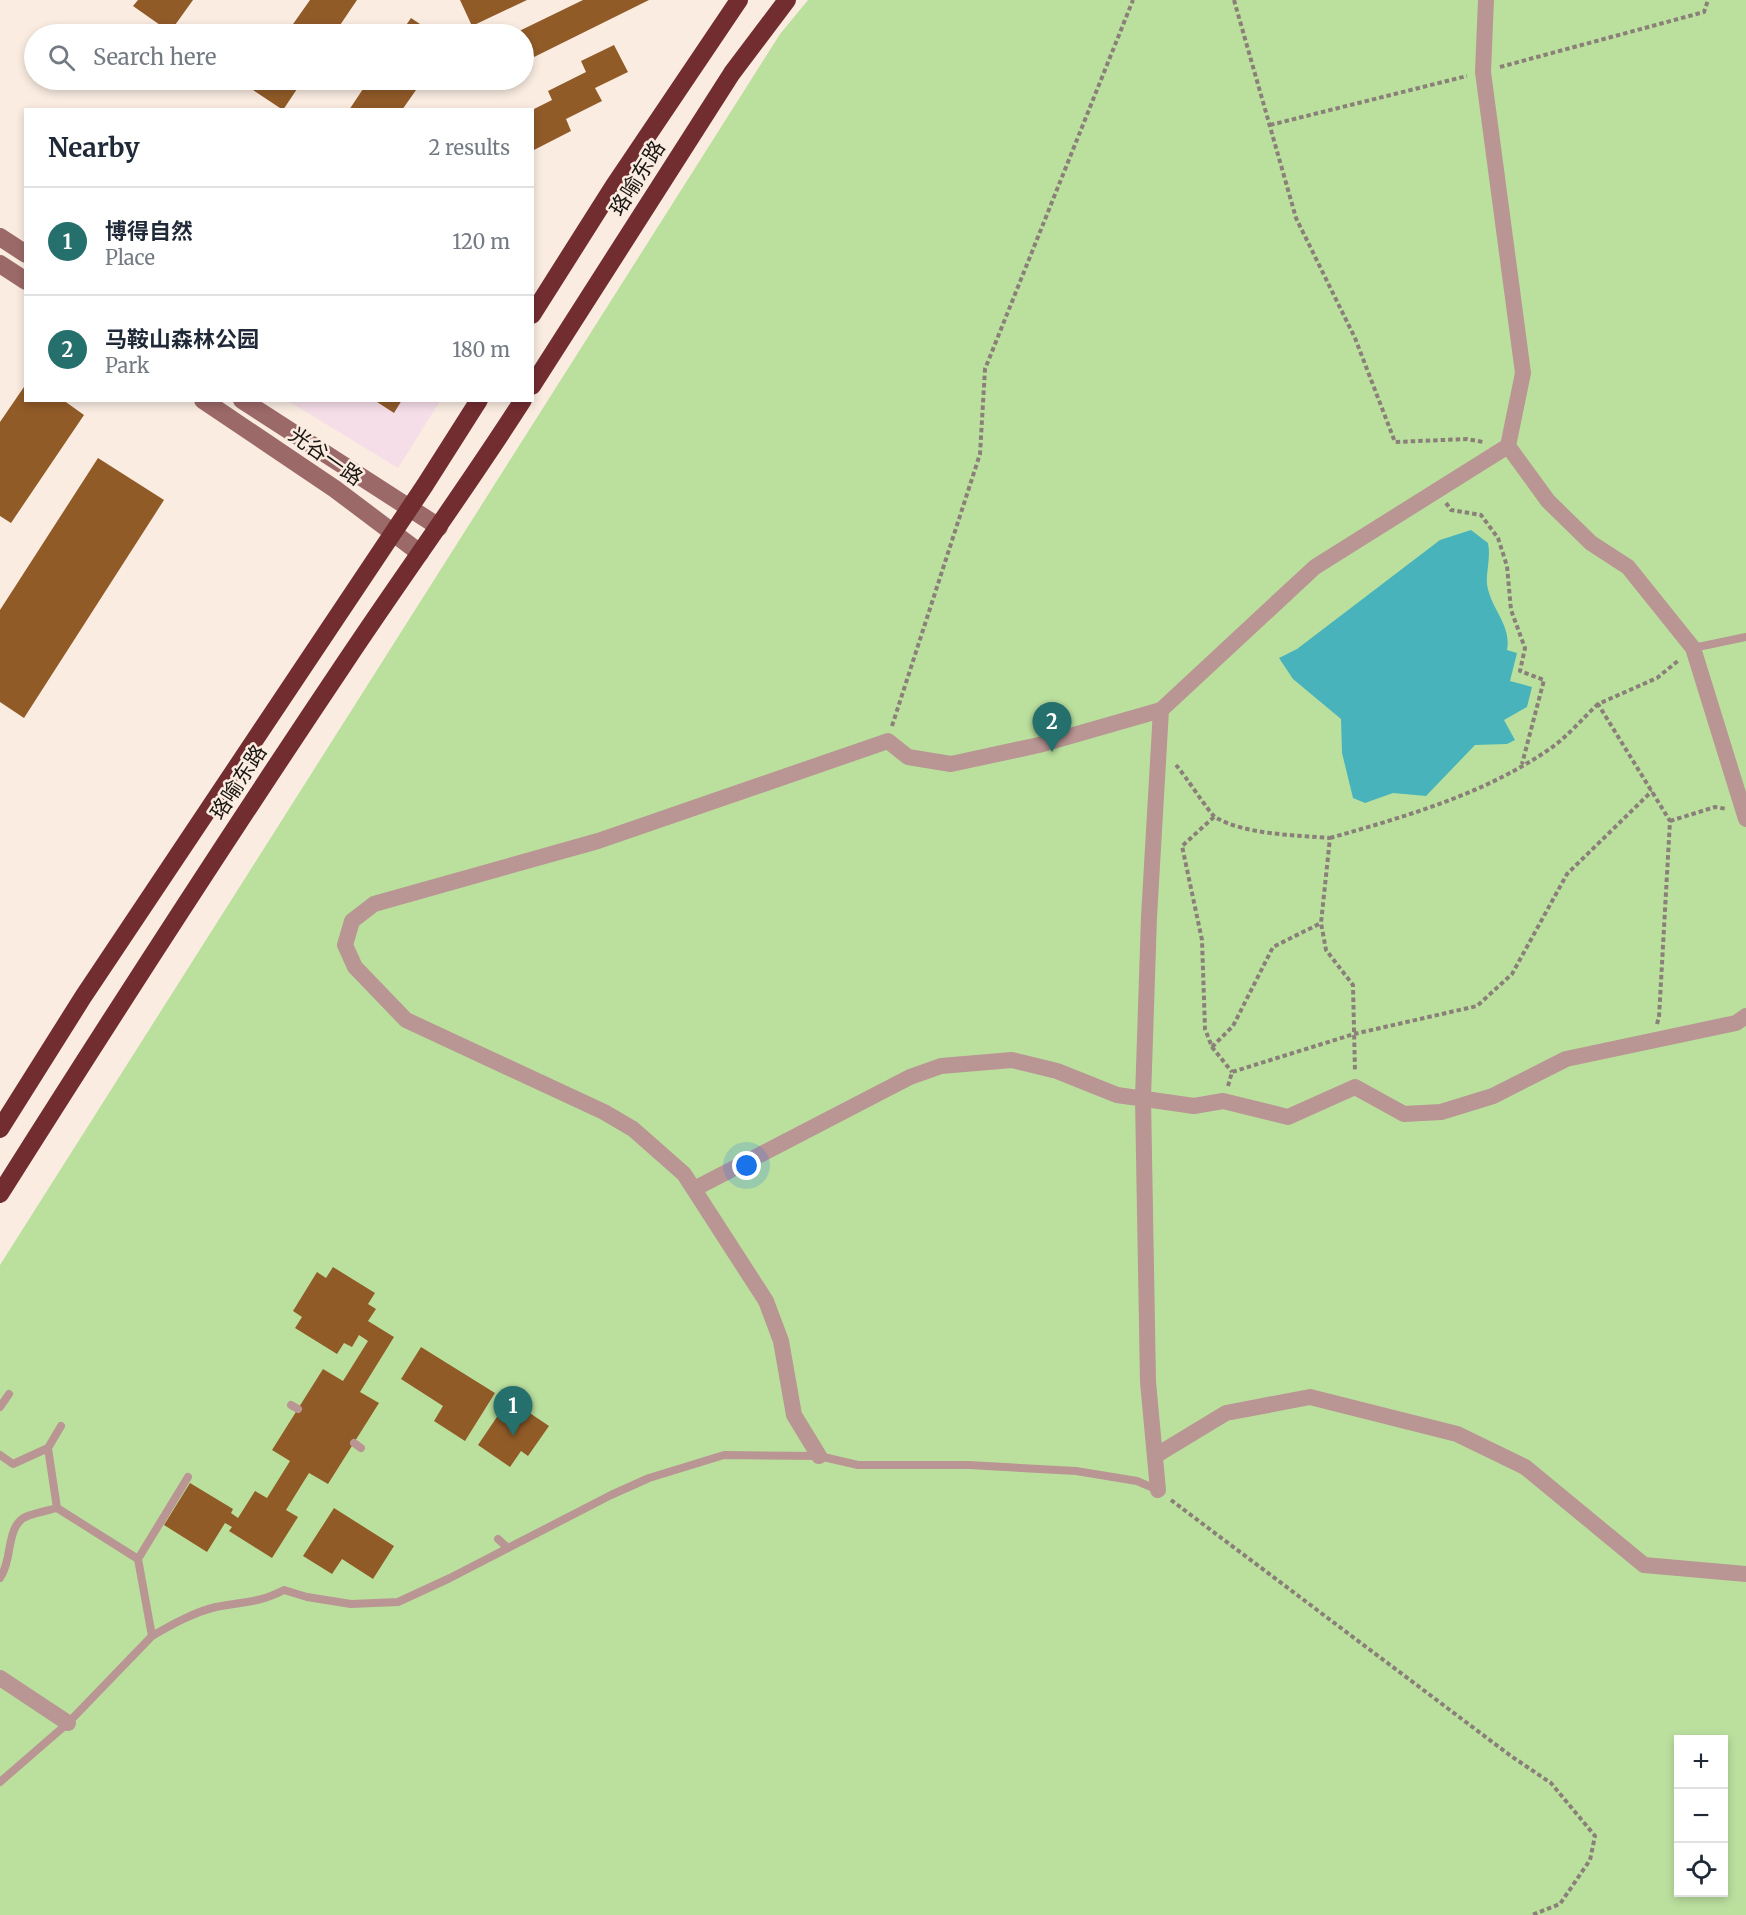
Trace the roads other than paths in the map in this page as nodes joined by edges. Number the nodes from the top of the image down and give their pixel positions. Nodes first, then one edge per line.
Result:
1 (739, 0) edge
2 (787, 0) edge
3 (1486, 0) edge
4 (0, 237) edge
5 (24, 253) edge
6 (0, 264) edge
7 (24, 280) edge
8 (534, 312) edge
9 (534, 383) edge
10 (206, 402) edge
11 (245, 402) edge
12 (478, 402) edge
13 (522, 402) edge
14 (1508, 446) junction
15 (409, 509) junction
16 (439, 527) junction
17 (393, 533) junction
18 (420, 553) junction
19 (1746, 637) edge
20 (1693, 648) junction
21 (1161, 710) junction
22 (1745, 815) edge
23 (1746, 1016) edge
24 (1143, 1098) junction
25 (0, 1129) edge
26 (694, 1189) junction
27 (0, 1194) edge
28 (9, 1394) dead end
29 (0, 1407) edge
30 (61, 1426) dead end
31 (48, 1448) junction
32 (0, 1455) edge
33 (819, 1456) junction
34 (1155, 1456) junction
35 (189, 1477) dead end
36 (1158, 1490) joint
37 (57, 1508) junction
38 (498, 1539) dead end
39 (508, 1548) junction
40 (138, 1558) junction
41 (1746, 1574) edge
42 (0, 1578) edge
43 (152, 1636) junction
44 (0, 1678) edge
45 (68, 1723) junction
46 (0, 1782) edge

1 - 8 highway, 珞喻东路
2 - 9 highway, 珞喻东路
3 - 14 street
4 - 5 main road
6 - 7 main road
10 - 17 main road, 光谷一路
11 - 15 main road, 光谷一路
12 - 15 highway, 珞喻东路
13 - 16 highway, 珞喻东路
14 - 20 street
14 - 21 street
15 - 16 main road, 光谷一路
15 - 17 highway, 珞喻东路
16 - 18 highway, 珞喻东路
17 - 18 main road, 光谷一路
17 - 25 highway, 珞喻东路
18 - 27 highway, 珞喻东路
19 - 20 lane
20 - 22 street
21 - 24 street
21 - 26 street
23 - 24 street
24 - 26 street
24 - 34 street
26 - 33 street
28 - 29 lane
30 - 31 lane
31 - 32 lane
31 - 37 lane
33 - 36 lane
33 - 39 lane
34 - 36 street
34 - 41 street
35 - 40 lane
37 - 40 lane
37 - 42 lane
38 - 39 lane
39 - 43 lane
40 - 43 lane
43 - 45 lane
44 - 45 street
45 - 46 lane

